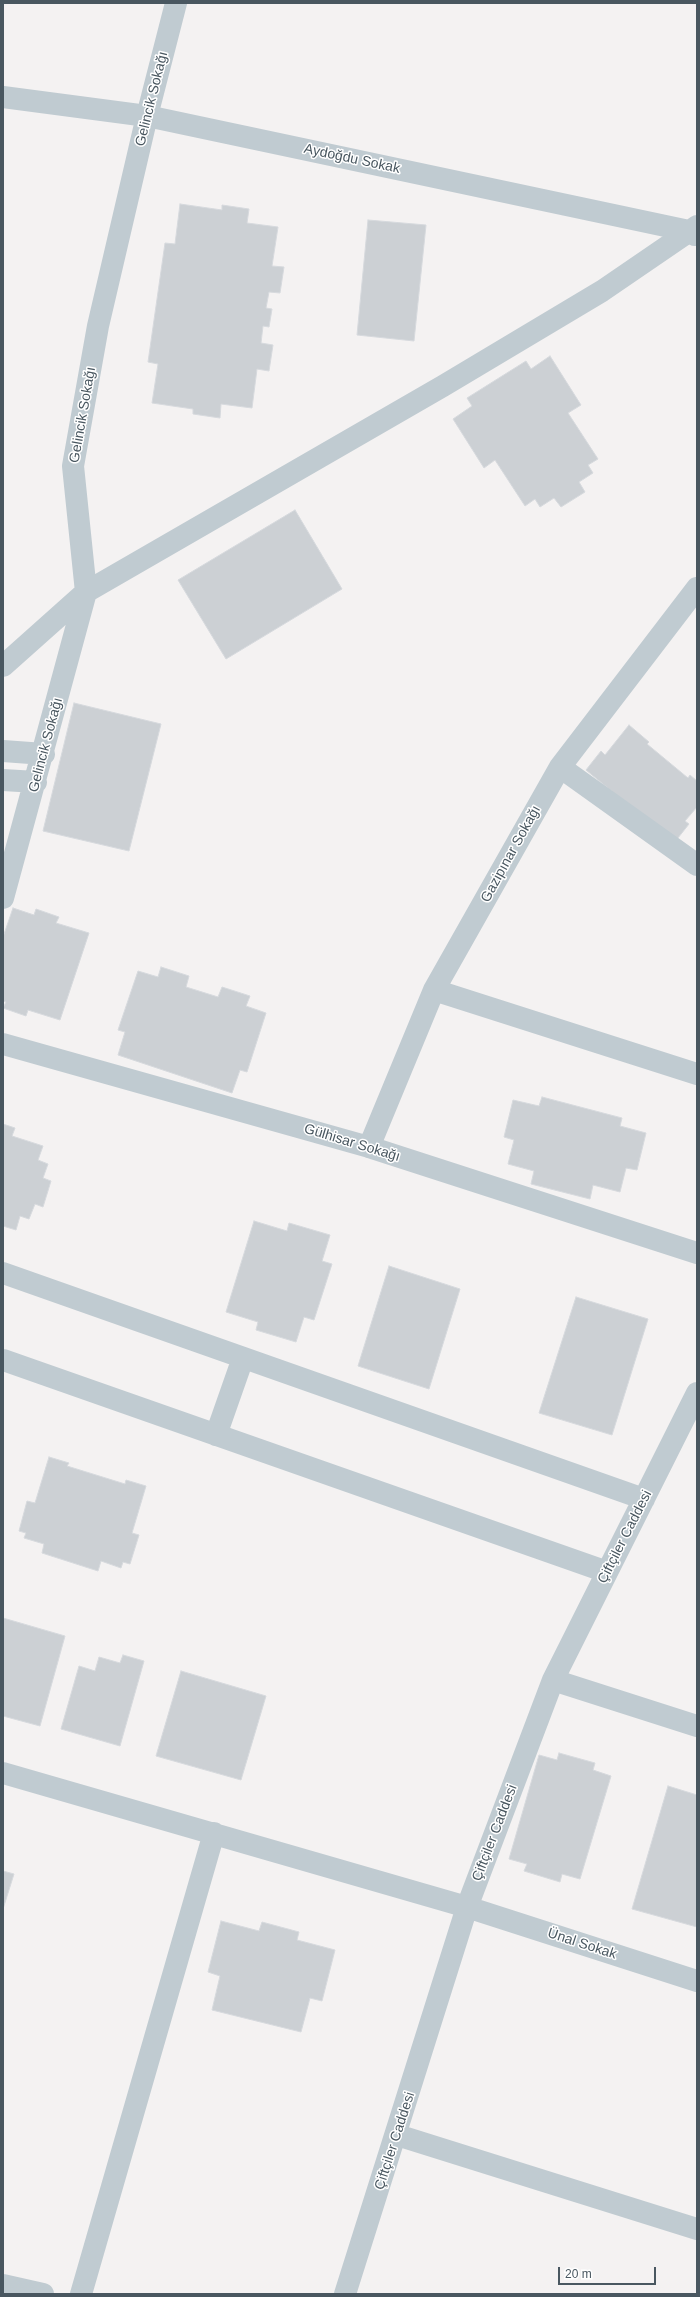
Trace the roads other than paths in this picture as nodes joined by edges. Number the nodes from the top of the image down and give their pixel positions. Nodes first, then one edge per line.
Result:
1 (176, 3) edge
2 (3, 97) edge
3 (147, 116) junction
4 (694, 231) edge
5 (697, 588) edge
6 (86, 592) junction
7 (3, 666) edge
8 (3, 751) edge
9 (44, 754) junction
10 (560, 767) junction
11 (3, 780) edge
12 (36, 782) junction
13 (697, 865) edge
14 (3, 898) edge
15 (434, 990) junction
16 (3, 1044) edge
17 (697, 1074) edge
18 (369, 1147) junction
19 (697, 1253) edge
20 (3, 1274) edge
21 (243, 1358) junction
22 (3, 1360) edge
23 (697, 1393) edge
24 (216, 1435) junction
25 (644, 1499) junction
26 (607, 1572) junction
27 (553, 1680) junction
28 (697, 1726) edge
29 (3, 1773) edge
30 (214, 1833) junction
31 (467, 1907) junction
32 (697, 1980) edge
33 (397, 2135) junction
34 (697, 2229) edge
35 (3, 2285) edge
36 (43, 2294) edge
37 (81, 2294) edge
38 (345, 2294) edge

1 - 3 street, Gelincik Sokağı
2 - 3 street, Aydoğdu Sokak
3 - 4 street, Aydoğdu Sokak
3 - 6 street, Gelincik Sokağı
4 - 6 street
5 - 10 street, Gazipınar Sokağı
6 - 7 street
6 - 9 street, Gelincik Sokağı
8 - 9 street
9 - 12 street, Gelincik Sokağı
10 - 13 street
10 - 15 street, Gazipınar Sokağı
11 - 12 street
12 - 14 street, Gelincik Sokağı
15 - 17 street
15 - 18 street, Gazipınar Sokağı
16 - 18 street, Gülhisar Sokağı
18 - 19 street, Gülhisar Sokağı
20 - 21 street
21 - 24 street
21 - 25 street
22 - 24 street
23 - 25 street, Çiftçiler Caddesi
24 - 26 street
25 - 26 street, Çiftçiler Caddesi
26 - 27 street, Çiftçiler Caddesi
27 - 28 street
27 - 31 street, Çiftçiler Caddesi
29 - 30 street, Ünal Sokak
30 - 31 street, Ünal Sokak
30 - 37 street
31 - 32 street, Ünal Sokak
31 - 33 street, Çiftçiler Caddesi
33 - 34 street
33 - 38 street, Çiftçiler Caddesi
35 - 36 street

